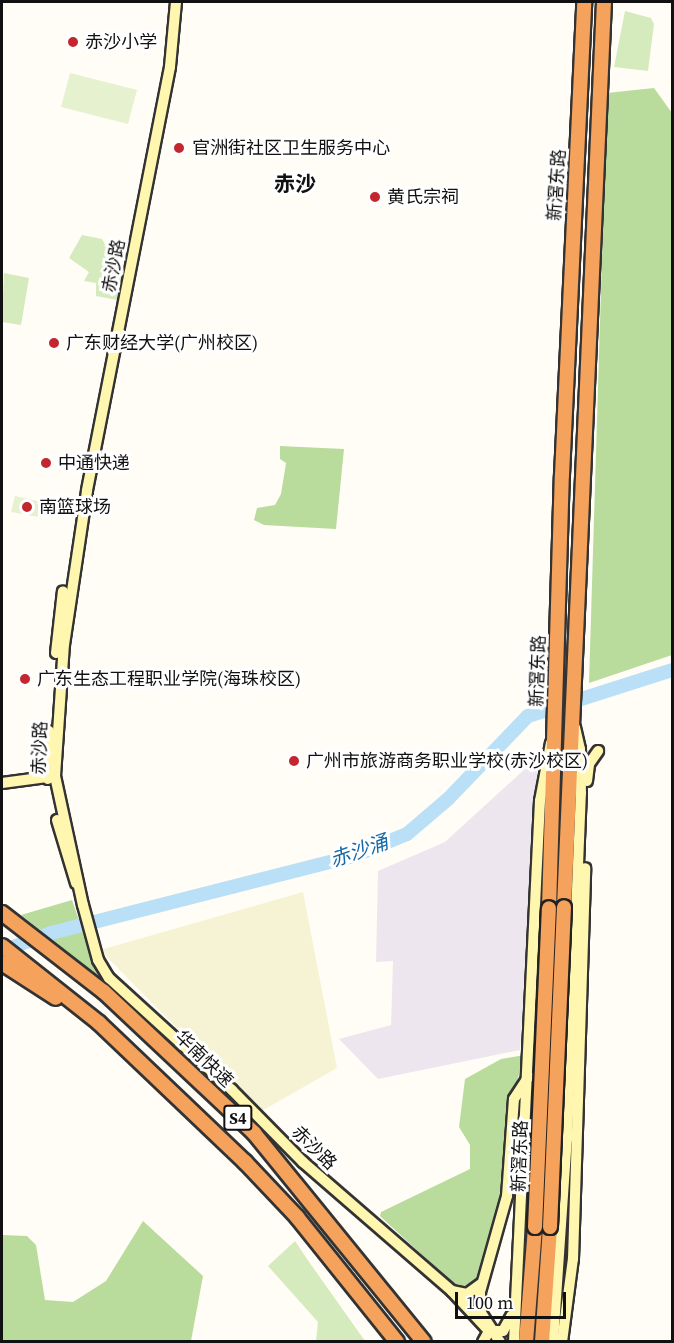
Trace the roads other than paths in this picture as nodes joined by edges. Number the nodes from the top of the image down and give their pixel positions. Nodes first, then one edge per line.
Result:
1 (176, 2) edge
2 (584, 2) edge
3 (604, 2) edge
4 (573, 724) junction
5 (554, 731) junction
6 (580, 749) junction
7 (51, 776) junction
8 (2, 783) edge
9 (557, 908) junction
10 (2, 914) edge
11 (2, 946) edge
12 (10, 964) edge
13 (571, 1039) junction
14 (529, 1044) junction
15 (575, 1058) junction
16 (528, 1076) junction
17 (568, 1098) junction
18 (526, 1106) junction
19 (481, 1284) junction
20 (452, 1291) junction
21 (515, 1305) junction
22 (489, 1331) junction
23 (397, 1341) edge
24 (424, 1341) edge
25 (483, 1341) edge
26 (501, 1341) edge
27 (514, 1341) edge
28 (526, 1341) edge
29 (542, 1341) edge
30 (554, 1341) edge
31 (562, 1341) edge

1 - 7 main road, 赤沙路
2 - 5 highway, 新滘东路
3 - 4 highway, 新滘东路
4 - 6 main road
4 - 9 highway, 新滘东路
5 - 9 highway, 新滘东路
5 - 14 main road
6 - 13 main road
6 - 15 main road
7 - 8 main road
7 - 20 main road, 赤沙路
9 - 28 highway, 新滘东路, bridge
9 - 29 highway, 新滘东路, bridge
10 - 24 highway, 华南快速 / S4
11 - 12 highway, S4
12 - 23 highway, S4
13 - 14 main road
13 - 15 main road
14 - 16 main road
15 - 16 main road
15 - 17 main road
15 - 31 main road
16 - 18 main road
16 - 19 main road
17 - 18 main road
17 - 30 main road
18 - 21 main road
19 - 20 main road
19 - 22 main road
20 - 22 main road, 赤沙路
21 - 22 main road
21 - 27 main road
22 - 25 main road
22 - 26 main road, 赤沙路

